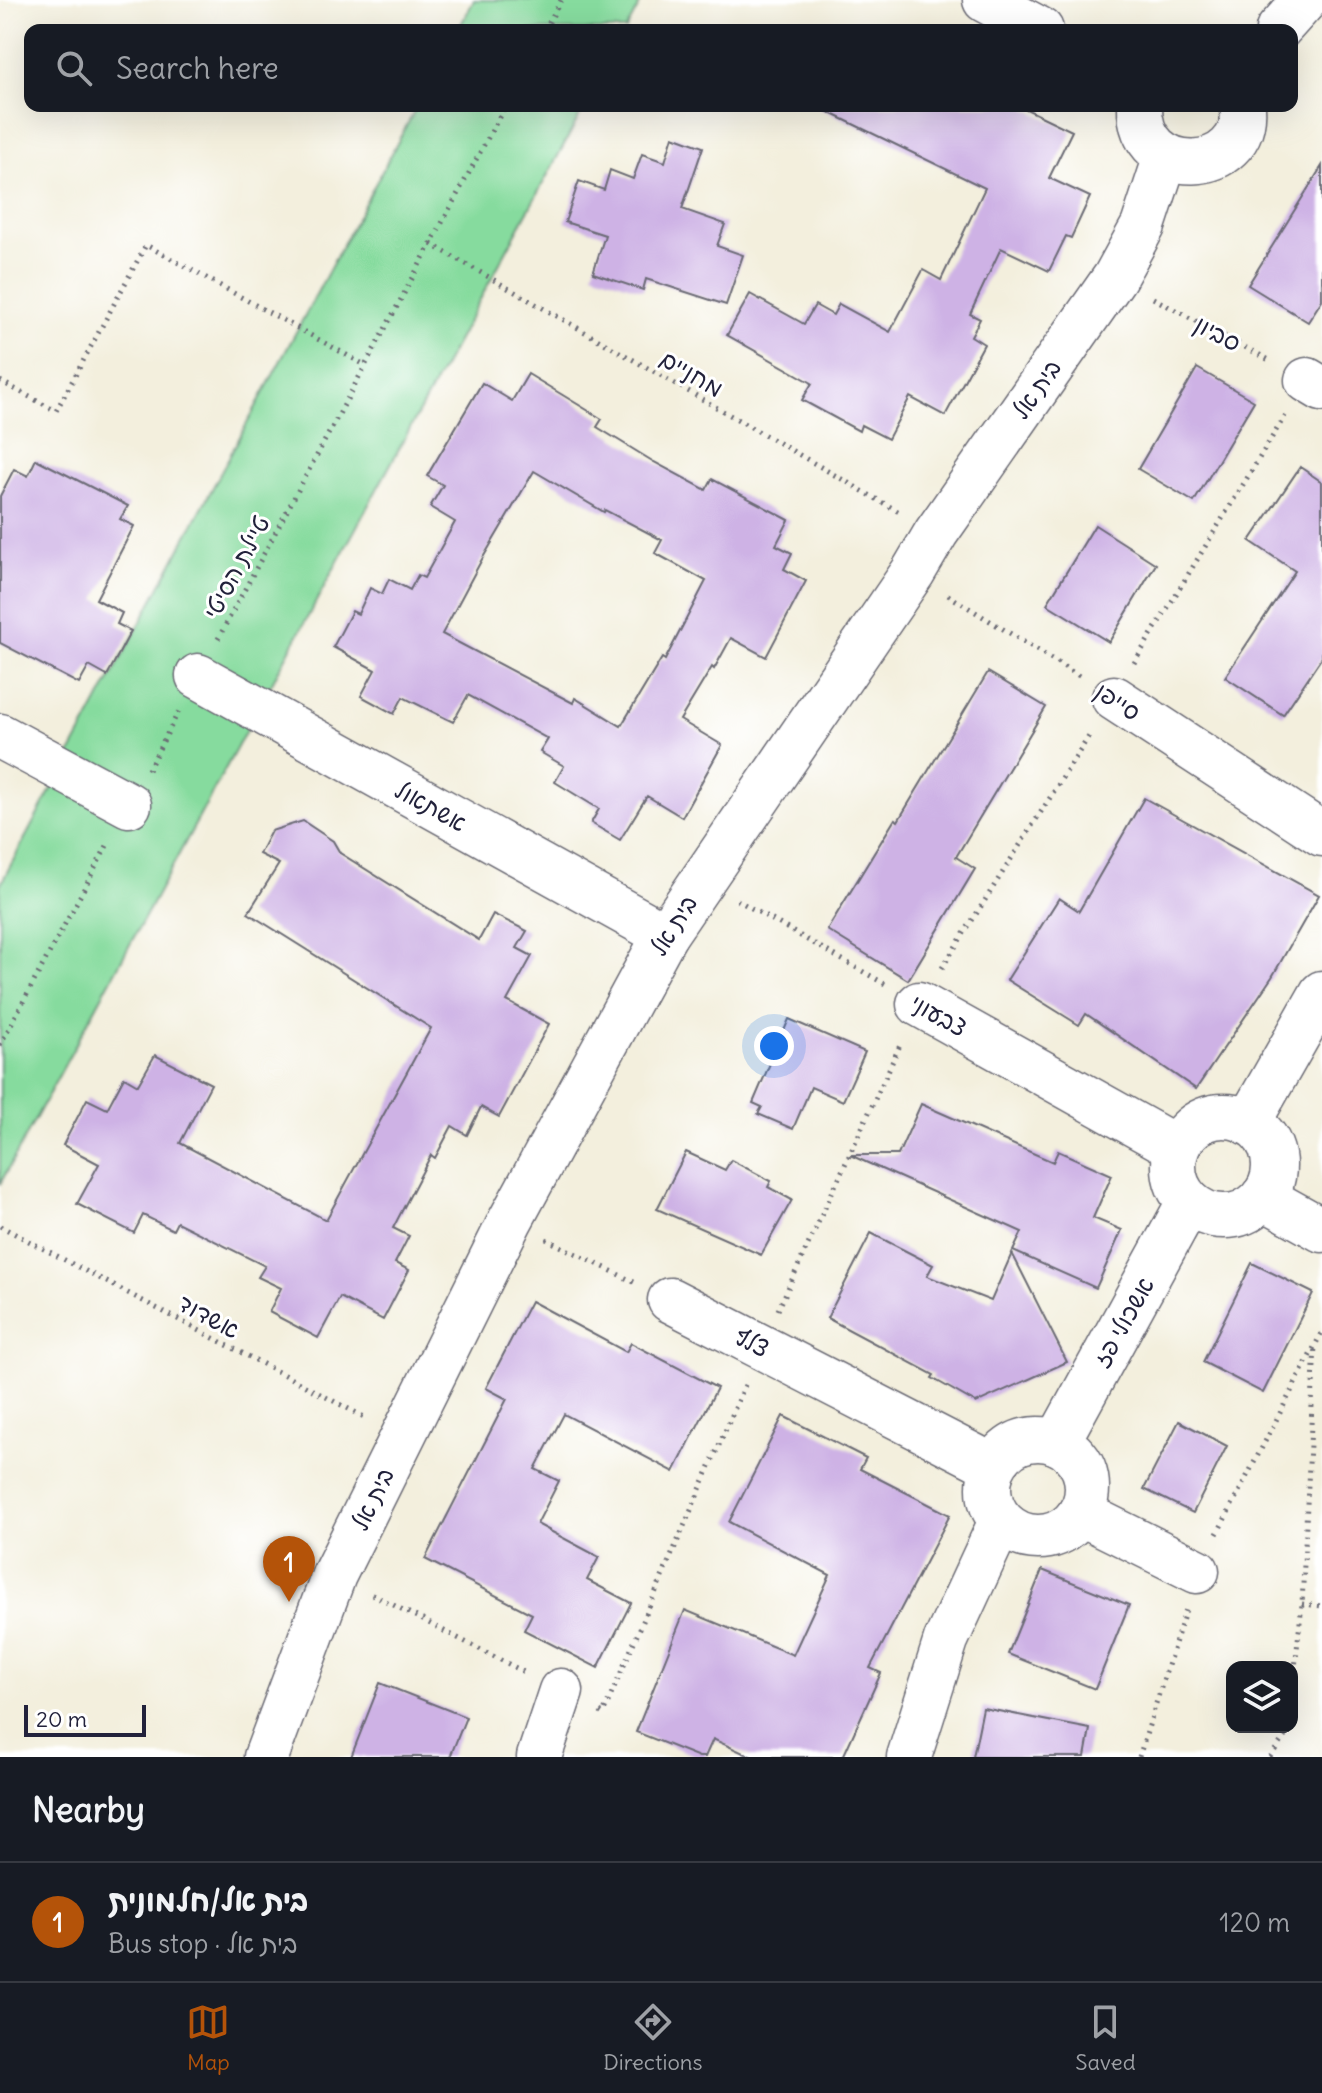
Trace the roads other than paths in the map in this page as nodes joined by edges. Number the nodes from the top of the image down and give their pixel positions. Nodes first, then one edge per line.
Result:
1 (985, 0) edge
2 (1305, 0) edge
3 (1030, 24) edge
4 (1283, 24) edge
5 (1140, 112) edge
6 (1242, 112) edge
7 (1166, 156) junction
8 (198, 676) road end
9 (1114, 698) road end
10 (0, 736) edge
11 (129, 805) road end
12 (1322, 834) edge
13 (665, 935) junction
14 (1322, 993) edge
15 (919, 1004) road end
16 (1248, 1123) junction
17 (1177, 1148) junction
18 (1263, 1197) junction
19 (1189, 1202) junction
20 (1322, 1230) edge
21 (670, 1300) road end
22 (1057, 1443) junction
23 (993, 1466) junction
24 (1080, 1513) junction
25 (1001, 1521) junction
26 (1197, 1571) dead end
27 (561, 1691) road end
28 (266, 1753) edge
29 (539, 1757) edge
30 (909, 1757) edge

1 - 3 street
2 - 4 street
5 - 7 street
6 - 7 street
7 - 13 street, בית אל
8 - 13 street, אשתאול
9 - 12 street, סייפן
10 - 11 street
13 - 28 street, בית אל
14 - 16 street
15 - 17 street, צבעוני
16 - 17 street
16 - 18 street
17 - 19 street
18 - 19 street
18 - 20 street
19 - 22 street, אשכולי פז
21 - 23 street, צלף
22 - 23 street
22 - 24 street
23 - 25 street
24 - 25 street
24 - 26 street
25 - 30 street
27 - 29 street

